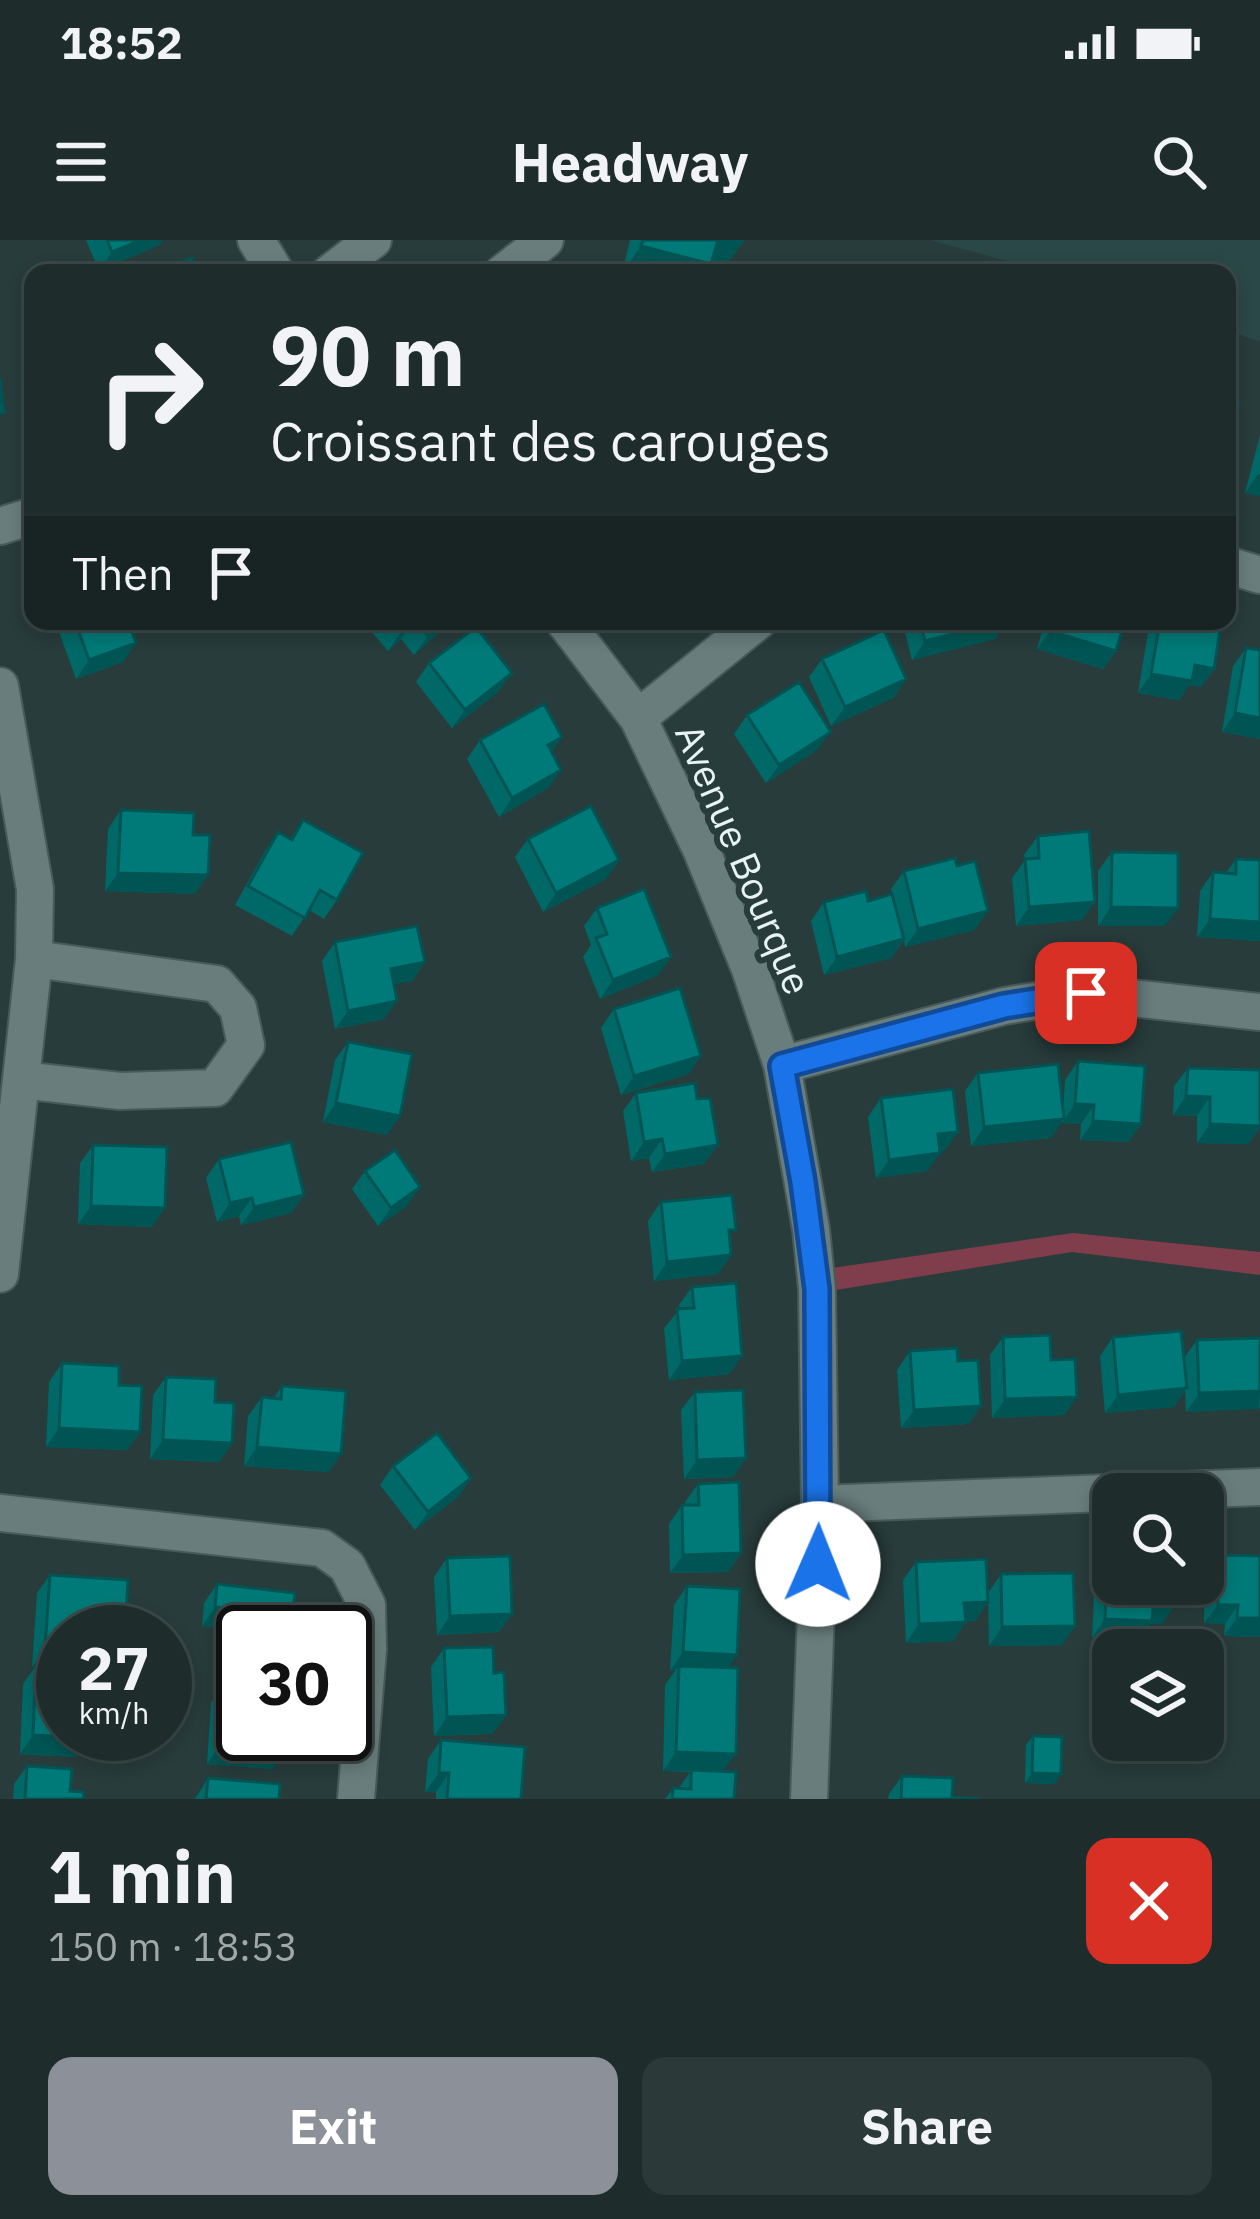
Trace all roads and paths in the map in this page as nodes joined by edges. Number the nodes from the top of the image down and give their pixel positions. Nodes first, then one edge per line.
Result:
1 (373, 240) edge
2 (545, 240) edge
3 (342, 264) edge
4 (514, 264) edge
5 (571, 630) edge
6 (747, 630) edge
7 (0, 686) edge
8 (638, 718) junction
9 (34, 959) junction
10 (1260, 1012) edge
11 (782, 1066) junction
12 (22, 1080) junction
13 (0, 1274) edge
14 (1260, 1487) edge
15 (820, 1504) junction
16 (0, 1513) edge
17 (356, 1799) edge
18 (809, 1799) edge

1 - 3 street
2 - 4 street
5 - 8 street, Avenue Bourque
6 - 8 street
7 - 9 street
8 - 11 street, Avenue Bourque
9 - 12 street
9 - 12 street
10 - 11 street
11 - 15 street, Avenue Bourque
12 - 13 street
14 - 15 street
15 - 18 street, Avenue Bourque
16 - 17 street

